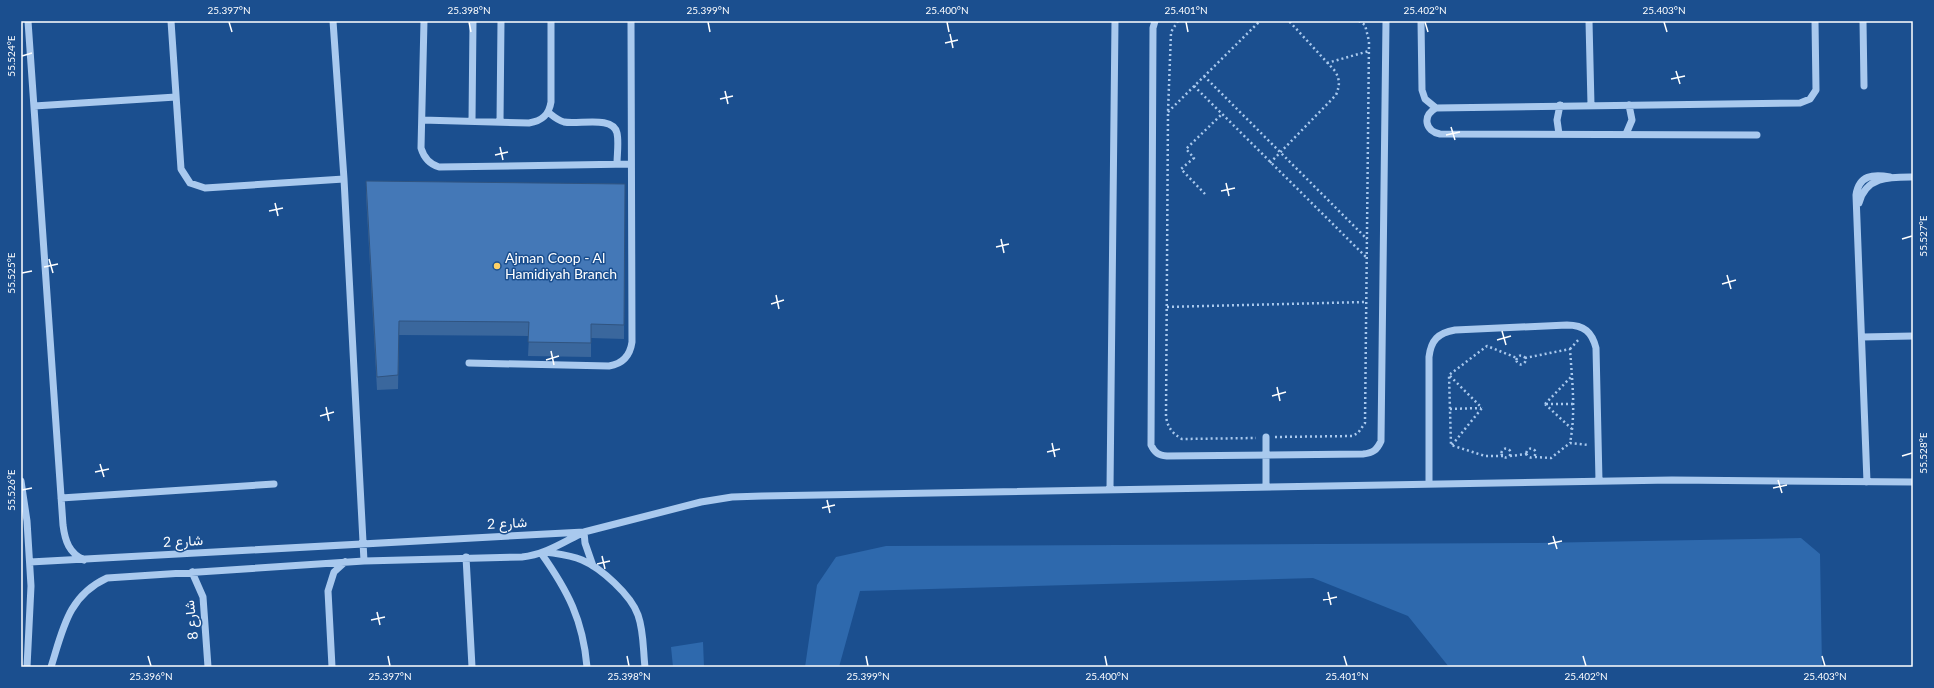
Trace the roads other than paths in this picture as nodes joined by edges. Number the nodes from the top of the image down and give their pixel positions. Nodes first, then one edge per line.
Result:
1 (28, 21) edge
2 (171, 21) edge
3 (333, 21) edge
4 (424, 21) edge
5 (473, 21) edge
6 (501, 21) edge
7 (551, 21) edge
8 (631, 21) edge
9 (1115, 21) edge
10 (1154, 21) edge
11 (1386, 21) edge
12 (1421, 21) edge
13 (1589, 21) edge
14 (1815, 21) edge
15 (1863, 21) edge
16 (1864, 86) dead end
17 (176, 97) junction
18 (1560, 105) junction
19 (1591, 105) junction
20 (1629, 105) junction
21 (34, 106) junction
22 (1436, 108) junction
23 (548, 112) junction
24 (422, 120) junction
25 (472, 121) junction
26 (500, 122) junction
27 (1559, 134) junction
28 (1626, 134) junction
29 (1757, 135) dead end
30 (617, 164) junction
31 (631, 164) junction
32 (1913, 177) edge
33 (344, 180) junction
34 (1862, 336) junction
35 (1913, 336) edge
36 (469, 363) dead end
37 (1266, 437) road end
38 (1266, 454) junction
39 (21, 481) edge
40 (1598, 481) junction
41 (1867, 482) junction
42 (1913, 482) edge
43 (274, 484) dead end
44 (1429, 484) junction
45 (1266, 486) junction
46 (1110, 489) junction
47 (62, 498) junction
48 (584, 532) junction
49 (363, 544) junction
50 (543, 553) junction
51 (466, 557) junction
52 (85, 560) junction
53 (364, 561) junction
54 (30, 562) junction
55 (346, 562) junction
56 (593, 566) junction
57 (192, 572) junction
58 (27, 667) edge
59 (51, 667) edge
60 (208, 667) edge
61 (332, 667) edge
62 (472, 667) edge
63 (586, 667) edge
64 (644, 667) edge

1 - 21 street
2 - 17 street
3 - 33 street
4 - 24 street
5 - 25 street
6 - 26 street
7 - 23 street
8 - 31 street
9 - 46 street
10 - 38 street
11 - 38 street
12 - 22 street
13 - 19 street
14 - 20 street
15 - 16 street
17 - 21 street
17 - 33 street
18 - 19 street
18 - 22 street
18 - 27 street
19 - 20 street
20 - 28 street
21 - 47 street
22 - 27 street
23 - 26 street
23 - 30 street
24 - 25 street
24 - 30 street
25 - 26 street
27 - 28 street
28 - 29 street
30 - 31 street
31 - 36 street
32 - 34 street
33 - 49 street
34 - 35 street
34 - 41 street
37 - 38 street
38 - 45 street
39 - 54 street
40 - 41 street
40 - 44 street
40 - 44 street
41 - 42 street
43 - 47 street
44 - 45 street
45 - 46 street
46 - 48 street
47 - 52 street
48 - 49 street, شارع 2
48 - 50 street
48 - 56 street
49 - 52 street, شارع 2
49 - 53 street
50 - 51 street
50 - 56 street
50 - 63 street
51 - 53 street
51 - 62 street
52 - 54 street, شارع 2
53 - 55 street
54 - 58 street
55 - 57 street
55 - 61 street
56 - 64 street
57 - 59 street
57 - 60 street, شارع 8

